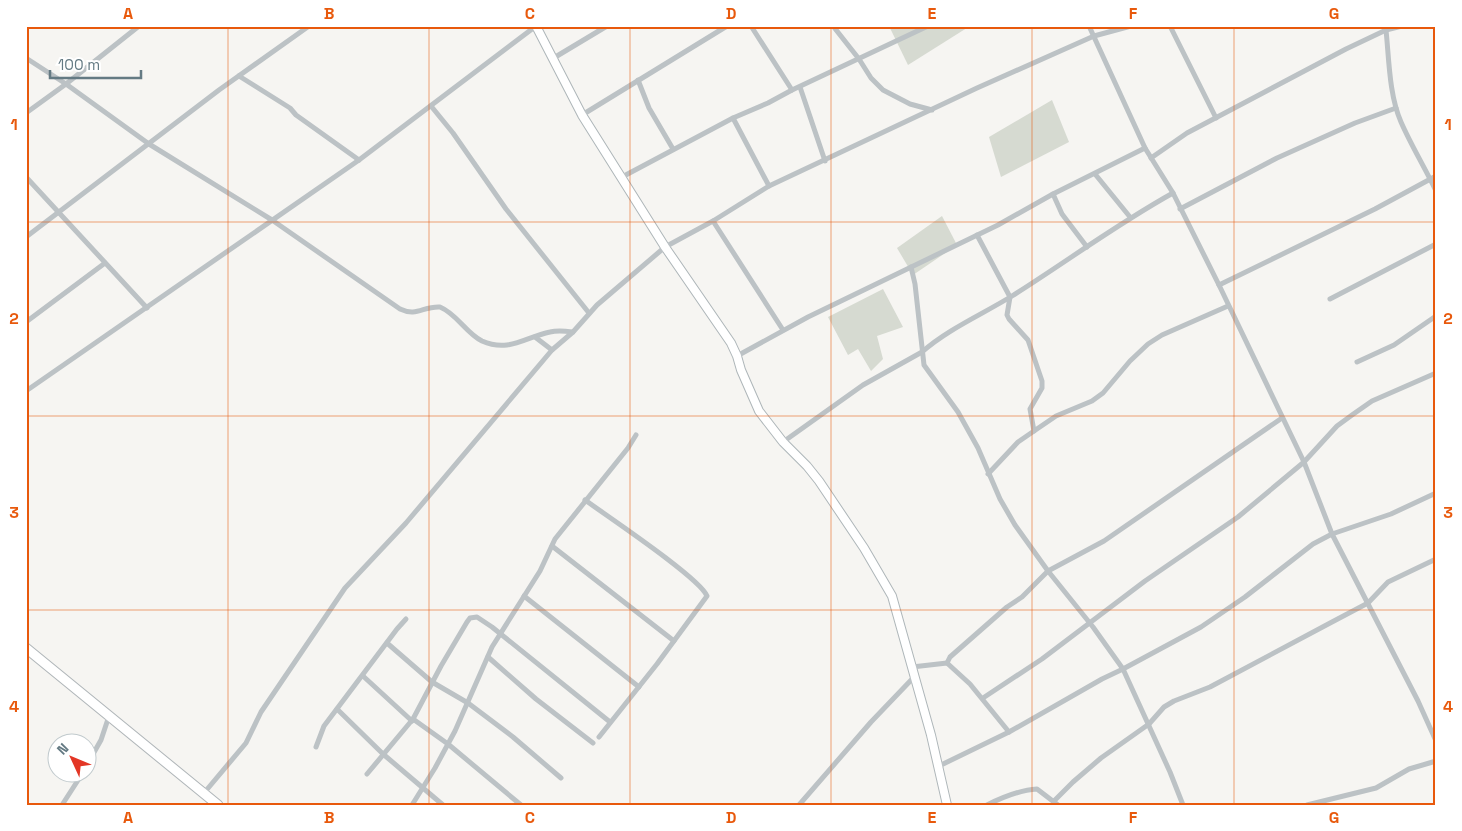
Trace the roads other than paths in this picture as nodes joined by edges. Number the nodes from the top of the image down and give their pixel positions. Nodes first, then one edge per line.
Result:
1 (139, 26) edge
2 (309, 26) edge
3 (536, 26) edge
4 (606, 26) edge
5 (727, 26) edge
6 (751, 26) edge
7 (834, 26) edge
8 (928, 26) edge
9 (1089, 26) edge
10 (1131, 26) edge
11 (1170, 26) edge
12 (1402, 26) edge
13 (1386, 30) junction
14 (1094, 36) junction
15 (26, 58) edge
16 (552, 59) junction
17 (859, 59) junction
18 (239, 76) junction
19 (638, 80) junction
20 (66, 84) junction
21 (800, 87) junction
22 (792, 90) junction
23 (431, 106) junction
24 (1396, 108) junction
25 (932, 110) junction
26 (26, 113) edge
27 (582, 115) junction
28 (733, 118) junction
29 (1216, 118) junction
30 (149, 144) junction
31 (1145, 148) junction
32 (673, 149) junction
33 (1151, 158) junction
34 (360, 160) junction
35 (826, 160) junction
36 (1095, 174) junction
37 (1436, 176) edge
38 (26, 177) edge
39 (622, 177) junction
40 (1430, 180) junction
41 (769, 186) junction
42 (1436, 191) edge
43 (1172, 193) junction
44 (1053, 194) junction
45 (1180, 208) junction
46 (57, 212) junction
47 (1130, 217) junction
48 (272, 220) junction
49 (713, 222) junction
50 (977, 235) junction
51 (26, 236) edge
52 (1436, 244) edge
53 (665, 247) junction
54 (1087, 247) junction
55 (105, 263) junction
56 (911, 267) junction
57 (1219, 285) junction
58 (1010, 297) junction
59 (1330, 299) dead end
60 (1228, 306) junction
61 (147, 308) junction
62 (589, 313) junction
63 (1436, 316) edge
64 (26, 322) edge
65 (783, 330) junction
66 (573, 332) junction
67 (535, 337) junction
68 (552, 350) junction
69 (922, 352) junction
70 (737, 356) junction
71 (1357, 362) dead end
72 (1436, 373) edge
73 (26, 392) edge
74 (1282, 418) junction
75 (1034, 431) junction
76 (636, 435) dead end
77 (784, 442) junction
78 (1304, 462) junction
79 (988, 474) junction
80 (1436, 493) edge
81 (585, 500) junction
82 (1332, 534) junction
83 (552, 546) junction
84 (1436, 559) edge
85 (1048, 571) junction
86 (524, 596) junction
87 (1368, 603) junction
88 (406, 619) dead end
89 (1090, 624) junction
90 (500, 635) junction
91 (674, 642) junction
92 (386, 643) junction
93 (26, 648) edge
94 (488, 657) junction
95 (947, 663) junction
96 (912, 667) junction
97 (1123, 669) junction
98 (363, 676) junction
99 (915, 676) junction
100 (432, 682) junction
101 (639, 687) junction
102 (983, 698) junction
103 (468, 703) junction
104 (337, 709) junction
105 (109, 716) junction
106 (413, 720) junction
107 (610, 722) junction
108 (1149, 724) junction
109 (1009, 732) junction
110 (599, 737) dead end
111 (1436, 742) edge
112 (593, 743) dead end
113 (448, 744) junction
114 (98, 745) edge
115 (316, 747) dead end
116 (383, 754) junction
117 (1436, 761) edge
118 (939, 766) junction
119 (367, 774) dead end
120 (561, 778) dead end
121 (76, 784) edge
122 (422, 788) junction
123 (204, 793) junction
124 (1056, 803) edge
125 (62, 805) edge
126 (218, 805) edge
127 (412, 805) edge
128 (443, 805) edge
129 (521, 805) edge
130 (799, 805) edge
131 (947, 805) edge
132 (987, 805) edge
133 (1183, 805) edge
134 (1307, 805) edge

1 - 20 street
2 - 18 street
3 - 16 street
3 - 23 street
4 - 16 street
5 - 19 street
6 - 22 street
7 - 17 street
8 - 17 street
9 - 14 street
10 - 14 street
11 - 29 street
12 - 13 street
13 - 24 street
13 - 29 street
14 - 25 street
14 - 31 street
15 - 20 street
16 - 27 street
17 - 21 street
17 - 25 street
18 - 30 street
18 - 34 street
19 - 27 street
19 - 32 street
20 - 26 street
20 - 30 street
21 - 22 street
21 - 35 street
22 - 28 street
23 - 34 street
23 - 62 street
24 - 40 street
24 - 45 street
25 - 35 street
27 - 39 street
28 - 32 street
28 - 41 street
29 - 33 street
30 - 46 street
30 - 48 street
31 - 33 street
31 - 36 street
32 - 39 street
33 - 43 street
34 - 48 street
35 - 41 street
36 - 44 street
36 - 47 street
37 - 40 street
38 - 46 street
39 - 53 street
40 - 42 street
40 - 57 street
41 - 49 street
43 - 45 street
43 - 47 street
44 - 50 street
44 - 54 street
45 - 57 street
46 - 51 street
46 - 55 street
47 - 54 street
48 - 61 street
48 - 67 street
49 - 53 street
49 - 65 street
50 - 56 street
50 - 58 street
52 - 59 street
53 - 62 street
53 - 70 street
54 - 58 street
55 - 61 street
55 - 64 street
56 - 65 street
56 - 69 street
57 - 60 street
58 - 69 street
58 - 75 street
60 - 74 street
60 - 75 street
61 - 73 street
62 - 66 street
63 - 71 street
65 - 70 street
66 - 67 street
66 - 68 street
67 - 68 street
68 - 123 street
69 - 77 street
69 - 79 street
70 - 77 street
72 - 78 street
74 - 78 street
74 - 85 street
75 - 79 street
76 - 81 street
77 - 96 street
78 - 82 street
78 - 89 street
79 - 85 street
80 - 82 street
81 - 83 street
81 - 91 street
82 - 87 street
82 - 97 street
83 - 86 street
83 - 91 street
84 - 87 street
85 - 89 street
85 - 95 street
86 - 90 street
86 - 101 street
87 - 108 street
87 - 111 street
88 - 92 street
89 - 97 street
89 - 102 street
90 - 94 street
90 - 100 street
90 - 107 street
91 - 101 street
92 - 98 street
92 - 100 street
93 - 105 main road
94 - 103 street
94 - 112 street
95 - 96 street
95 - 102 street
96 - 99 street
97 - 108 street
97 - 109 street
98 - 104 street
98 - 106 street
99 - 118 street
99 - 130 street
100 - 103 street
100 - 106 street
101 - 107 street
102 - 109 street
103 - 113 street
103 - 120 street
104 - 115 street
104 - 116 street
105 - 114 street
105 - 123 main road
106 - 113 street
106 - 116 street
107 - 110 street
108 - 124 street
108 - 133 street
109 - 118 street
113 - 122 street
113 - 129 street
116 - 119 street
116 - 122 street
117 - 134 street
118 - 131 street
121 - 125 street
122 - 127 street
122 - 128 street
123 - 126 main road
124 - 132 street

